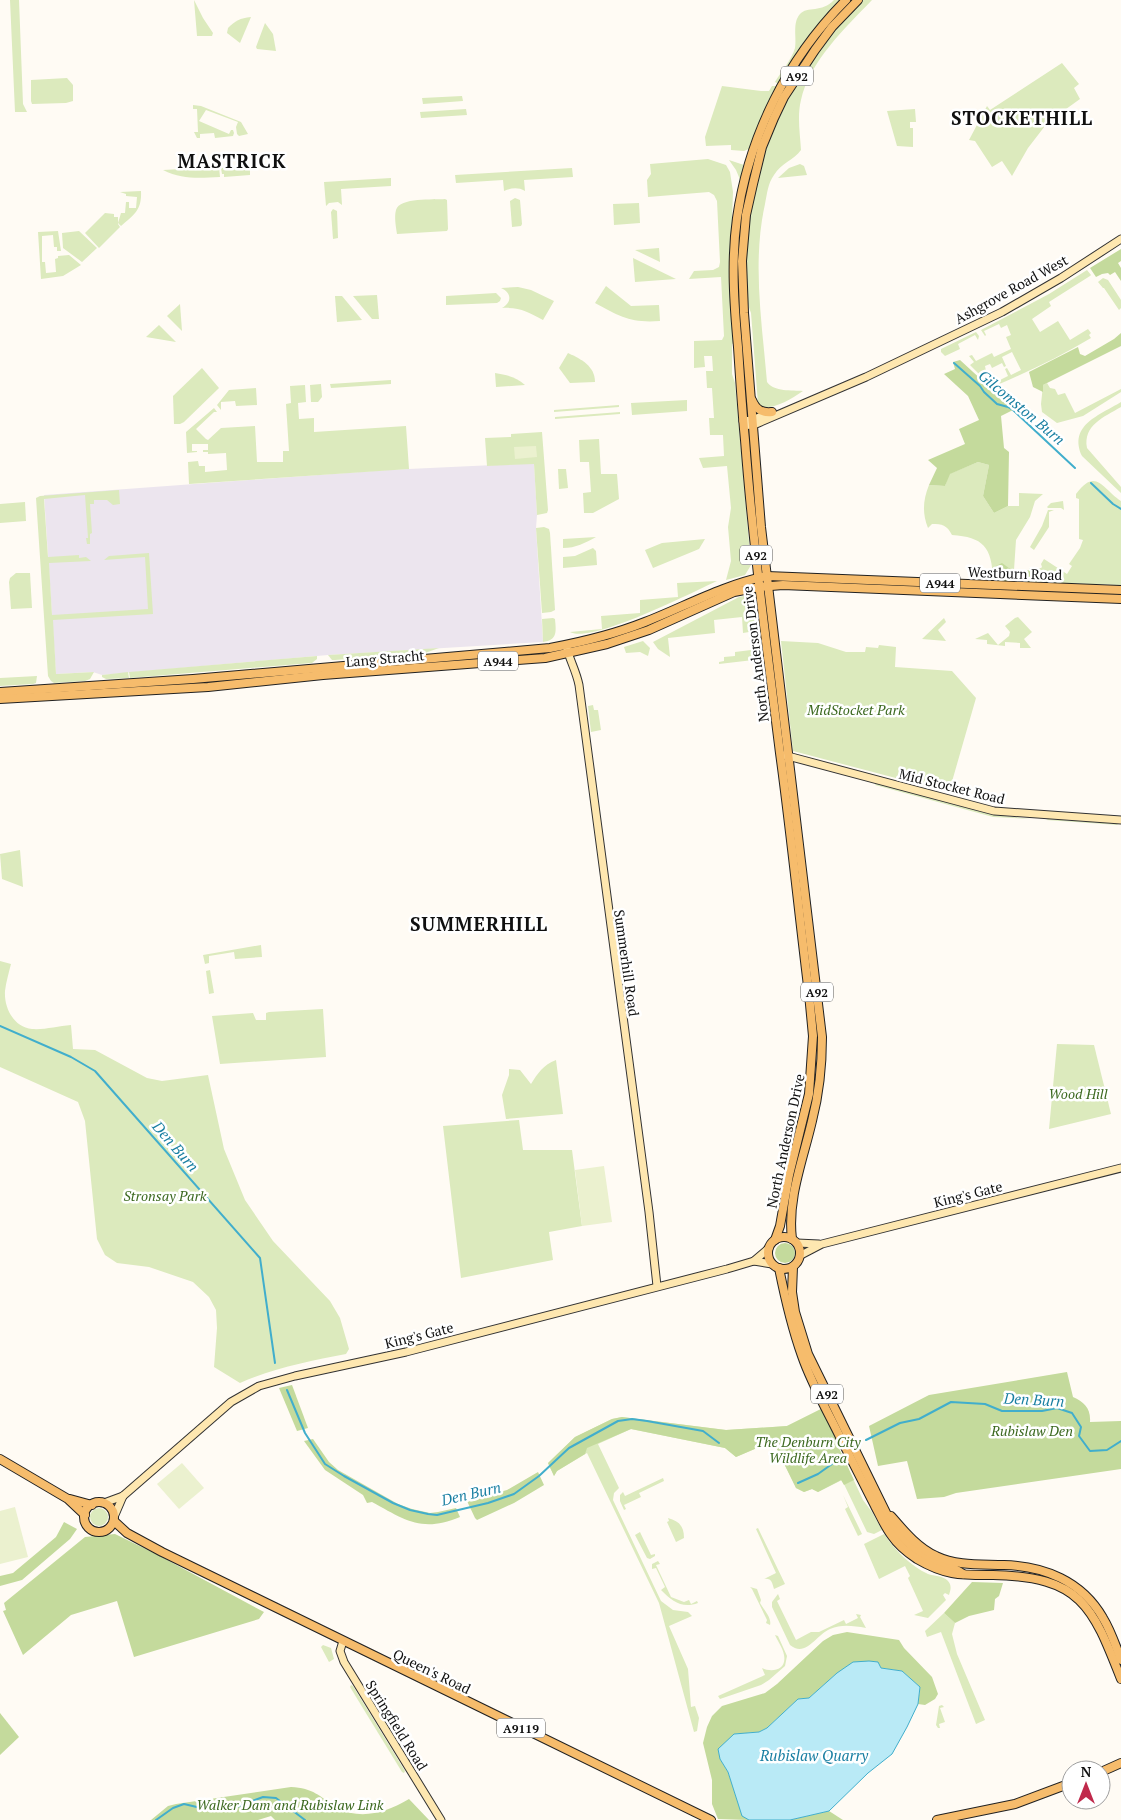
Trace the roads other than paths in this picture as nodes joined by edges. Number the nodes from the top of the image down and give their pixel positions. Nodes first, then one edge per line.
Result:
1 (846, 0) edge
2 (858, 0) edge
3 (1121, 239) edge
4 (911, 356) junction
5 (750, 391) junction
6 (772, 412) junction
7 (743, 423) junction
8 (752, 423) junction
9 (763, 577) junction
10 (764, 586) junction
11 (1121, 590) edge
12 (1121, 599) edge
13 (566, 645) junction
14 (568, 653) junction
15 (0, 692) edge
16 (0, 699) edge
17 (784, 755) junction
18 (1121, 820) edge
19 (1121, 1168) edge
20 (775, 1240) junction
21 (794, 1241) junction
22 (822, 1244) junction
23 (770, 1248) junction
24 (801, 1254) junction
25 (754, 1261) junction
26 (776, 1266) junction
27 (793, 1267) junction
28 (657, 1286) junction
29 (0, 1459) edge
30 (123, 1496) junction
31 (68, 1499) junction
32 (104, 1503) junction
33 (92, 1504) junction
34 (888, 1513) junction
35 (84, 1515) junction
36 (114, 1519) junction
37 (106, 1531) junction
38 (127, 1533) junction
39 (965, 1575) junction
40 (343, 1641) junction
41 (1121, 1660) edge
42 (1121, 1679) edge
43 (1061, 1787) edge
44 (441, 1820) edge
45 (711, 1820) edge
46 (938, 1820) edge

1 - 7 main road, North Anderson Drive / A92
2 - 5 main road, North Anderson Drive / A92
3 - 4 street, Ashgrove Road West
4 - 6 street, Ashgrove Road West
4 - 8 street, Ashgrove Road West
5 - 6 main road
5 - 8 main road, North Anderson Drive / A92
6 - 8 street, Ashgrove Road West
7 - 8 street, Ashgrove Road West
7 - 9 main road, North Anderson Drive / A92
8 - 9 main road, North Anderson Drive / A92
9 - 10 main road, North Anderson Drive / A92
9 - 11 main road, Westburn Road / A944
9 - 13 main road, Lang Stracht / A944
10 - 12 main road, Westburn Road / A944
10 - 14 main road, Lang Stracht / A944
10 - 17 main road, North Anderson Drive / A92
13 - 14 street, Summerhill Road
13 - 15 main road, Lang Stracht / A944
14 - 16 main road, Lang Stracht / A944
14 - 28 street, Summerhill Road
17 - 18 street, Mid Stocket Road
17 - 20 main road, North Anderson Drive / A92
17 - 21 main road, North Anderson Drive / A92
19 - 22 street, King's Gate
20 - 21 main road
20 - 23 main road, A92
21 - 22 street, King's Gate
21 - 24 main road, A92
22 - 24 street, King's Gate
23 - 25 street, King's Gate
23 - 26 main road, A92
24 - 27 main road, A92
25 - 26 street, King's Gate
25 - 28 street, King's Gate
26 - 27 main road
26 - 39 main road, A92
27 - 34 main road, A92
28 - 30 street, King's Gate
29 - 31 main road, A9119
30 - 32 street, King's Gate
30 - 36 street, King's Gate
31 - 33 main road, A9119
31 - 35 main road, A9119
32 - 33 main road, A9119
32 - 36 main road, A9119
33 - 35 main road
34 - 39 main road
34 - 41 main road, A92
35 - 37 main road, A9119
36 - 37 main road
36 - 38 main road, A9119
37 - 38 main road, A9119
38 - 40 main road, Queen's Road / A9119
39 - 42 main road, A92
40 - 44 street, Springfield Road
40 - 45 main road, Queen's Road / A9119
43 - 46 main road

